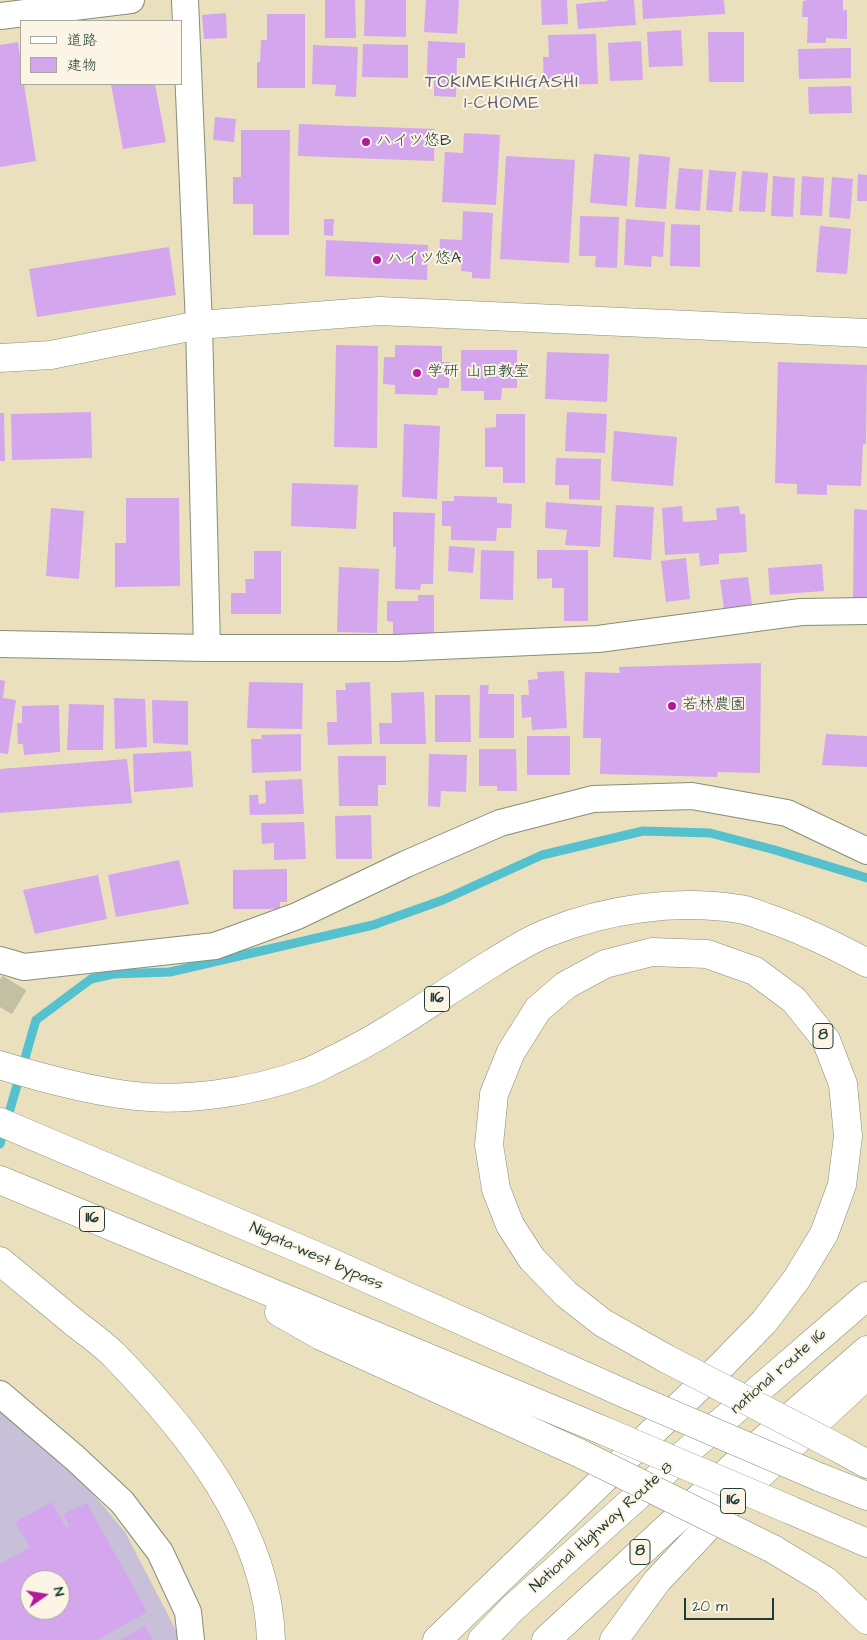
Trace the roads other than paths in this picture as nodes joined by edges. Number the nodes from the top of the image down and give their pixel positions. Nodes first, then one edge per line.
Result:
1 (131, 0) edge
2 (185, 0) edge
3 (0, 16) edge
4 (199, 325) junction
5 (867, 333) edge
6 (0, 358) edge
7 (867, 611) edge
8 (0, 644) edge
9 (207, 648) junction
10 (867, 851) edge
11 (833, 945) junction
12 (0, 960) edge
13 (867, 963) edge
14 (867, 974) edge
15 (0, 1065) edge
16 (0, 1122) edge
17 (0, 1180) edge
18 (184, 1257) junction
19 (0, 1261) edge
20 (867, 1296) edge
21 (867, 1350) edge
22 (867, 1375) edge
23 (0, 1394) edge
24 (693, 1458) junction
25 (735, 1464) joint
26 (867, 1464) edge
27 (867, 1496) edge
28 (867, 1543) edge
29 (513, 1608) junction
30 (867, 1620) edge
31 (191, 1640) edge
32 (271, 1640) edge
33 (437, 1640) edge
34 (482, 1640) edge
35 (494, 1640) edge
36 (546, 1640) edge
37 (614, 1640) edge

1 - 3 street
2 - 4 street
4 - 5 main road
4 - 6 main road
4 - 9 street
7 - 9 street
8 - 9 street
10 - 12 street
11 - 13 main road, 116
11 - 14 main road
11 - 15 main road, 116
16 - 27 main road, Niigata-west bypass, bridge
17 - 18 main road, 116
18 - 24 main road, 116, bridge
18 - 30 main road, 116, bridge
19 - 32 main road
20 - 24 main road, national route 116
21 - 25 main road, 116
22 - 37 main road, 116
23 - 31 street
24 - 28 main road, bridge
24 - 29 main road, National Highway Route 8
25 - 36 main road, 8
26 - 33 main road, 8, bridge
29 - 34 main road
29 - 35 main road

